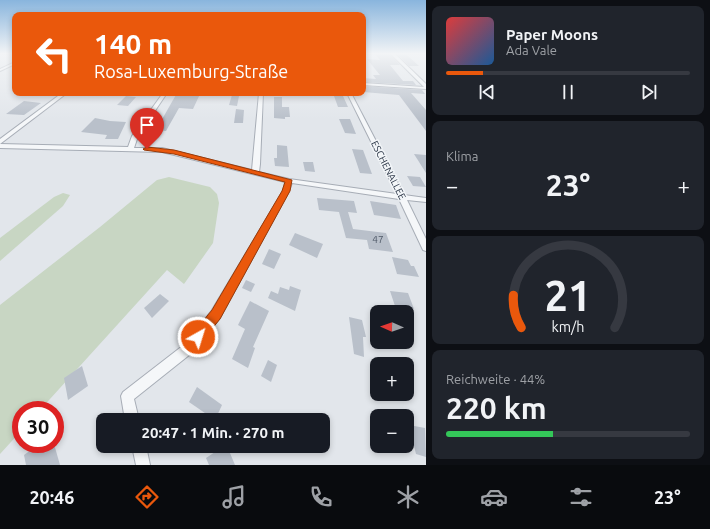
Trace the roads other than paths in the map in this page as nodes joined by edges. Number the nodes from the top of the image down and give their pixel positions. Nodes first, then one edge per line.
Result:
1 (415, 76) edge
2 (366, 84) edge
3 (426, 87) edge
4 (61, 96) edge
5 (163, 96) edge
6 (261, 96) edge
7 (351, 96) edge
8 (0, 142) edge
9 (0, 146) edge
10 (131, 148) junction
11 (254, 173) junction
12 (289, 180) junction
13 (402, 196) junction
14 (426, 200) edge
15 (426, 248) edge
16 (130, 413) edge
17 (140, 453) edge
18 (143, 465) edge

1 - 3 street
2 - 3 street
4 - 8 street
5 - 10 street
6 - 11 street
7 - 13 street, ESCHENALLEE
9 - 10 street
10 - 11 street
11 - 12 street
12 - 13 street
12 - 16 street
13 - 14 street
13 - 15 street, ESCHENALLEE
17 - 18 street

